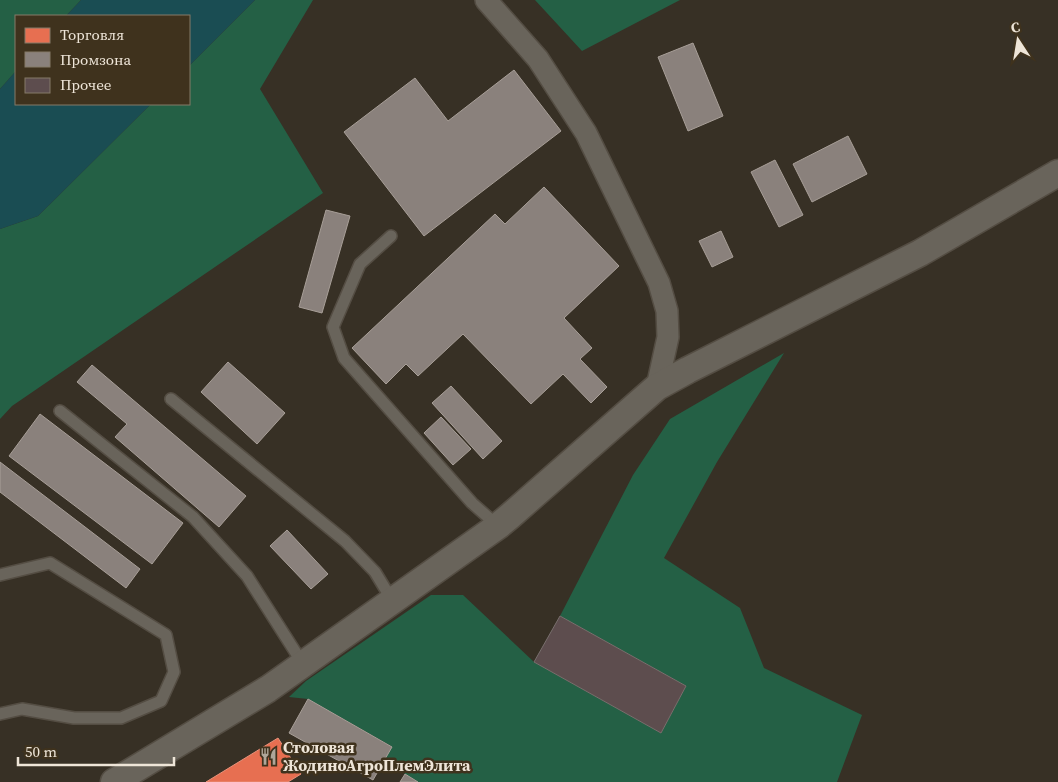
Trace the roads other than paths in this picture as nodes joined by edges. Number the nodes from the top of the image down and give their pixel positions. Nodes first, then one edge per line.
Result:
1 (486, 0) edge
2 (1058, 174) edge
3 (391, 236) dead end
4 (657, 387) junction
5 (171, 399) dead end
6 (60, 411) dead end
7 (498, 526) junction
8 (0, 575) edge
9 (392, 600) junction
10 (303, 664) junction
11 (0, 714) edge
12 (120, 781) edge

1 - 4 street
2 - 4 street
3 - 7 lane
4 - 7 street
5 - 9 lane
6 - 10 lane
7 - 9 street
8 - 11 lane
9 - 10 street
10 - 12 street

